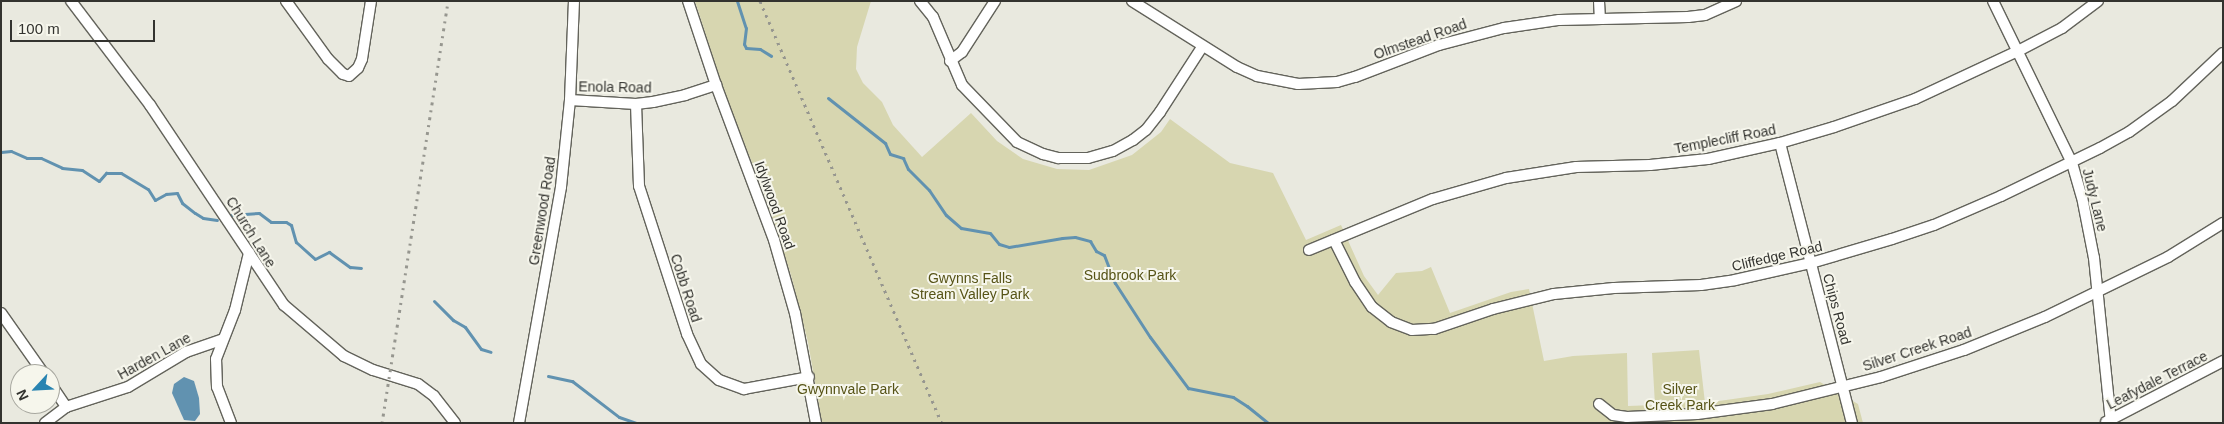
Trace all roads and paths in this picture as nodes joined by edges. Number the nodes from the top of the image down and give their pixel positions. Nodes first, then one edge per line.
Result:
1 (71, 1) edge
2 (286, 1) edge
3 (372, 1) edge
4 (574, 1) edge
5 (688, 1) edge
6 (920, 1) edge
7 (995, 1) edge
8 (1132, 1) edge
9 (1599, 1) edge
10 (1736, 1) edge
11 (1993, 1) edge
12 (2098, 1) edge
13 (1600, 19) junction
14 (1202, 47) junction
15 (2018, 51) junction
16 (2223, 53) edge
17 (950, 61) junction
18 (716, 85) junction
19 (570, 100) junction
20 (636, 104) junction
21 (1780, 143) junction
22 (2072, 162) junction
23 (2223, 223) edge
24 (1334, 240) junction
25 (1309, 250) dead end
26 (249, 253) junction
27 (1811, 262) junction
28 (2097, 292) junction
29 (1, 313) edge
30 (223, 339) junction
31 (2223, 361) edge
32 (37, 364) edge
33 (809, 377) junction
34 (1843, 387) junction
35 (60, 398) edge
36 (1598, 404) dead end
37 (66, 407) junction
38 (2108, 422) edge
39 (45, 423) edge
40 (231, 423) edge
41 (455, 423) edge
42 (519, 423) edge
43 (816, 423) edge
44 (1852, 423) edge

1 - 26 street, Church Lane
2 - 3 street
4 - 19 street, Greenwood Road
5 - 18 street, Idylwood Road
6 - 17 street
7 - 17 street
8 - 14 street, Olmstead Road
9 - 13 street
10 - 13 street, Olmstead Road
11 - 15 street, Judy Lane
12 - 15 street, Templecliff Road
13 - 14 street, Olmstead Road
14 - 17 street
15 - 21 street, Templecliff Road
15 - 22 street, Judy Lane
16 - 22 street, Cliffedge Road
18 - 20 street, Enola Road
18 - 33 street, Idylwood Road
19 - 20 street, Enola Road
19 - 42 street, Greenwood Road
20 - 33 street, Cobb Road
21 - 24 street, Templecliff Road
21 - 27 street, Chips Road
22 - 27 street, Cliffedge Road
22 - 28 street, Judy Lane
23 - 28 street, Silver Creek Road
24 - 25 street, Templecliff Road
24 - 27 street, Cliffedge Road
26 - 30 street
26 - 41 street, Church Lane
27 - 34 street, Chips Road
28 - 34 street, Silver Creek Road
28 - 38 street, Judy Lane
29 - 32 street
30 - 37 street, Harden Lane
30 - 40 street
31 - 38 street, Leafydale Terrace
33 - 43 street, Idylwood Road
34 - 36 street, Silver Creek Road
34 - 44 street, Chips Road
35 - 37 street
37 - 39 street, Harden Lane

